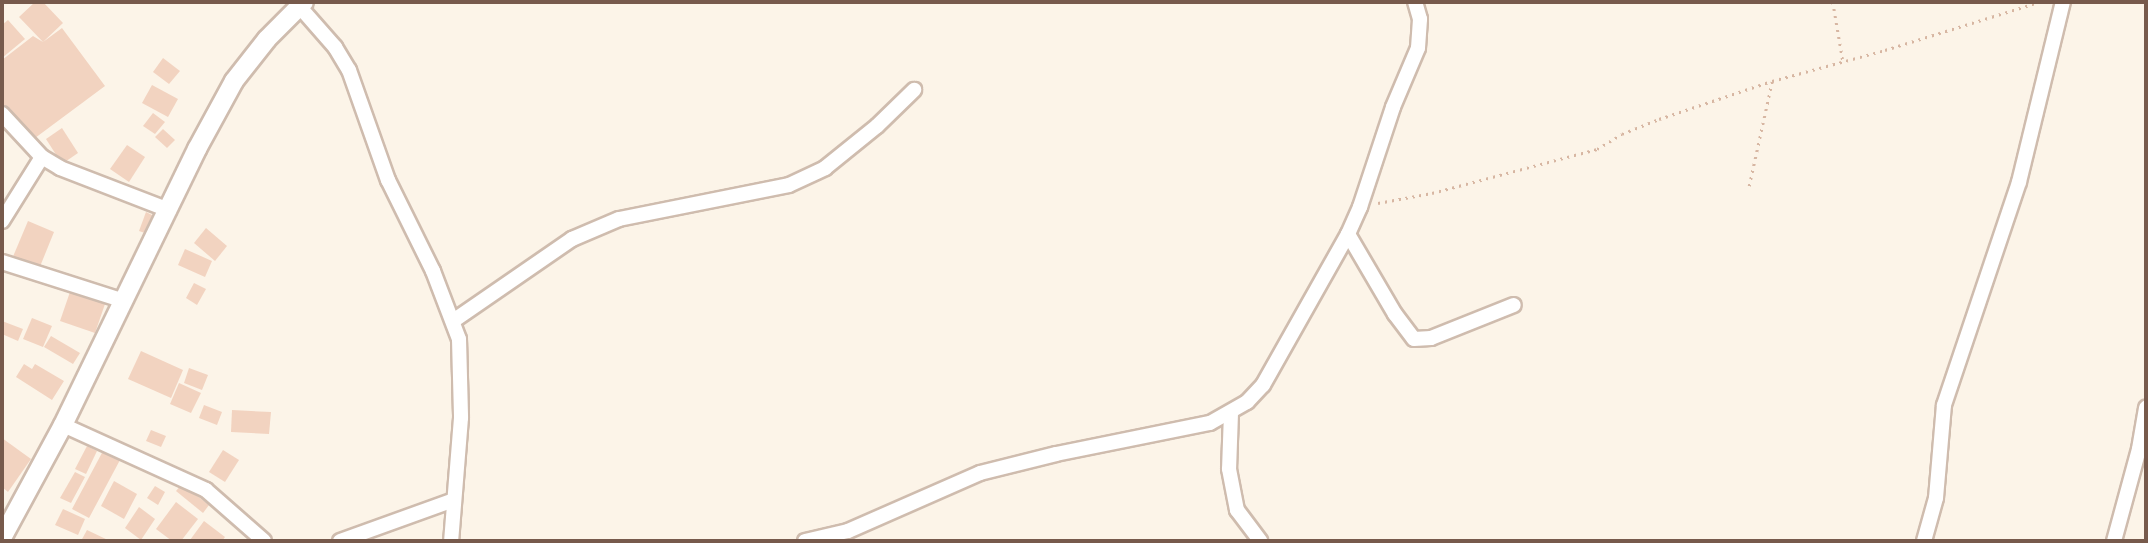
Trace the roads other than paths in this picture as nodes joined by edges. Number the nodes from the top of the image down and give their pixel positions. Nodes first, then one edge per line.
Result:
1 (1415, 2) edge
2 (2063, 2) edge
3 (301, 4) edge
4 (914, 90) dead end
5 (2, 114) edge
6 (42, 158) junction
7 (169, 210) junction
8 (2, 221) edge
9 (1348, 234) junction
10 (2, 262) edge
11 (124, 302) junction
12 (1514, 305) dead end
13 (453, 321) junction
14 (2146, 408) edge
15 (1231, 413) junction
16 (63, 425) junction
17 (454, 500) junction
18 (2, 538) edge
19 (264, 541) edge
20 (340, 541) edge
21 (451, 541) edge
22 (805, 541) edge
23 (1260, 541) edge
24 (1924, 541) edge
25 (2114, 541) edge

1 - 9 street
2 - 24 street
3 - 7 street
3 - 13 street
4 - 13 street
5 - 6 street
6 - 7 street
6 - 8 street
7 - 11 street
9 - 12 street
9 - 15 street
10 - 11 street
11 - 16 street
13 - 17 street
14 - 25 street
15 - 22 street
15 - 23 street
16 - 18 street
16 - 19 street
17 - 20 street
17 - 21 street

